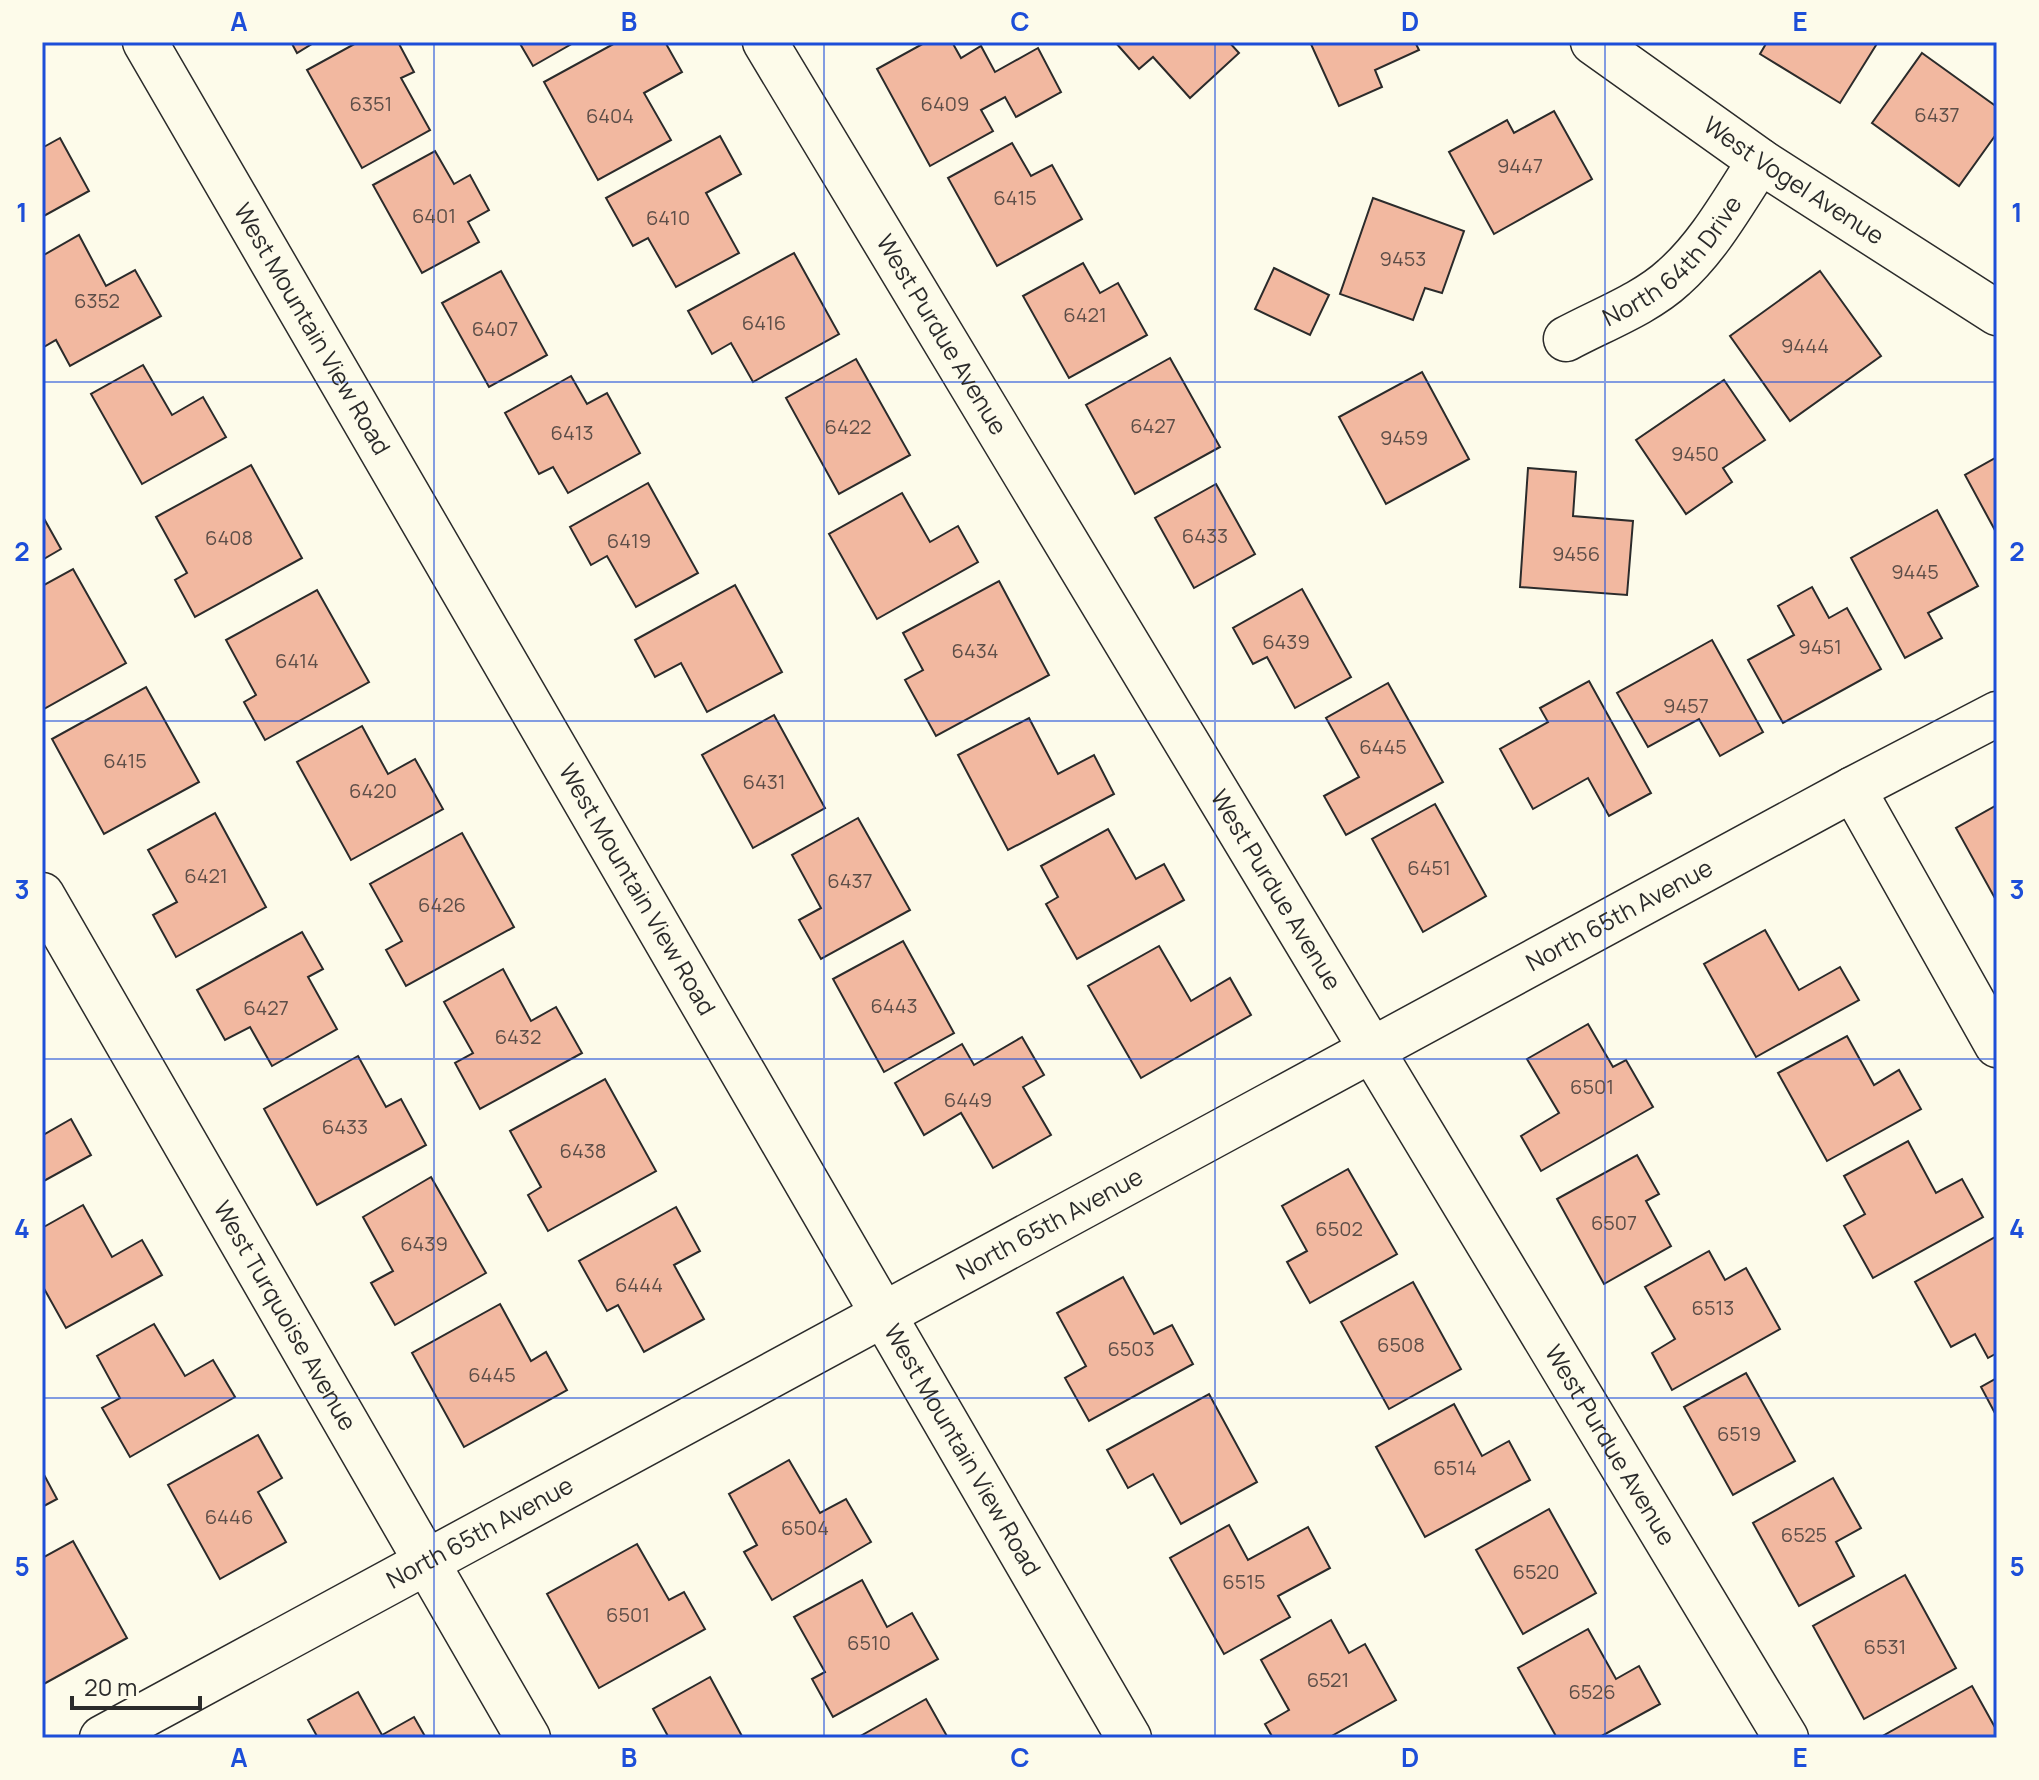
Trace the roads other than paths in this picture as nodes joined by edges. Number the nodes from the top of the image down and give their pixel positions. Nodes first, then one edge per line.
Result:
1 (145, 42) edge
2 (765, 42) edge
3 (1593, 42) edge
4 (1760, 161) junction
5 (1997, 313) edge
6 (1566, 339) dead end
7 (1997, 714) edge
8 (1853, 789) junction
9 (42, 895) edge
10 (1997, 1045) edge
11 (1373, 1049) junction
12 (883, 1315) junction
13 (428, 1561) junction
14 (102, 1738) edge
15 (528, 1738) edge
16 (1129, 1738) edge
17 (1786, 1738) edge

1 - 12 street, West Mountain View Road
2 - 11 street, West Purdue Avenue
3 - 4 street, West Vogel Avenue
4 - 5 street, West Vogel Avenue
4 - 6 street, North 64th Drive
7 - 8 street, North 65th Avenue
8 - 10 street
8 - 11 street, North 65th Avenue
9 - 13 street, West Turquoise Avenue
11 - 12 street, North 65th Avenue
11 - 17 street, West Purdue Avenue
12 - 13 street, North 65th Avenue
12 - 16 street, West Mountain View Road
13 - 14 street, North 65th Avenue
13 - 15 street, West Turquoise Avenue

